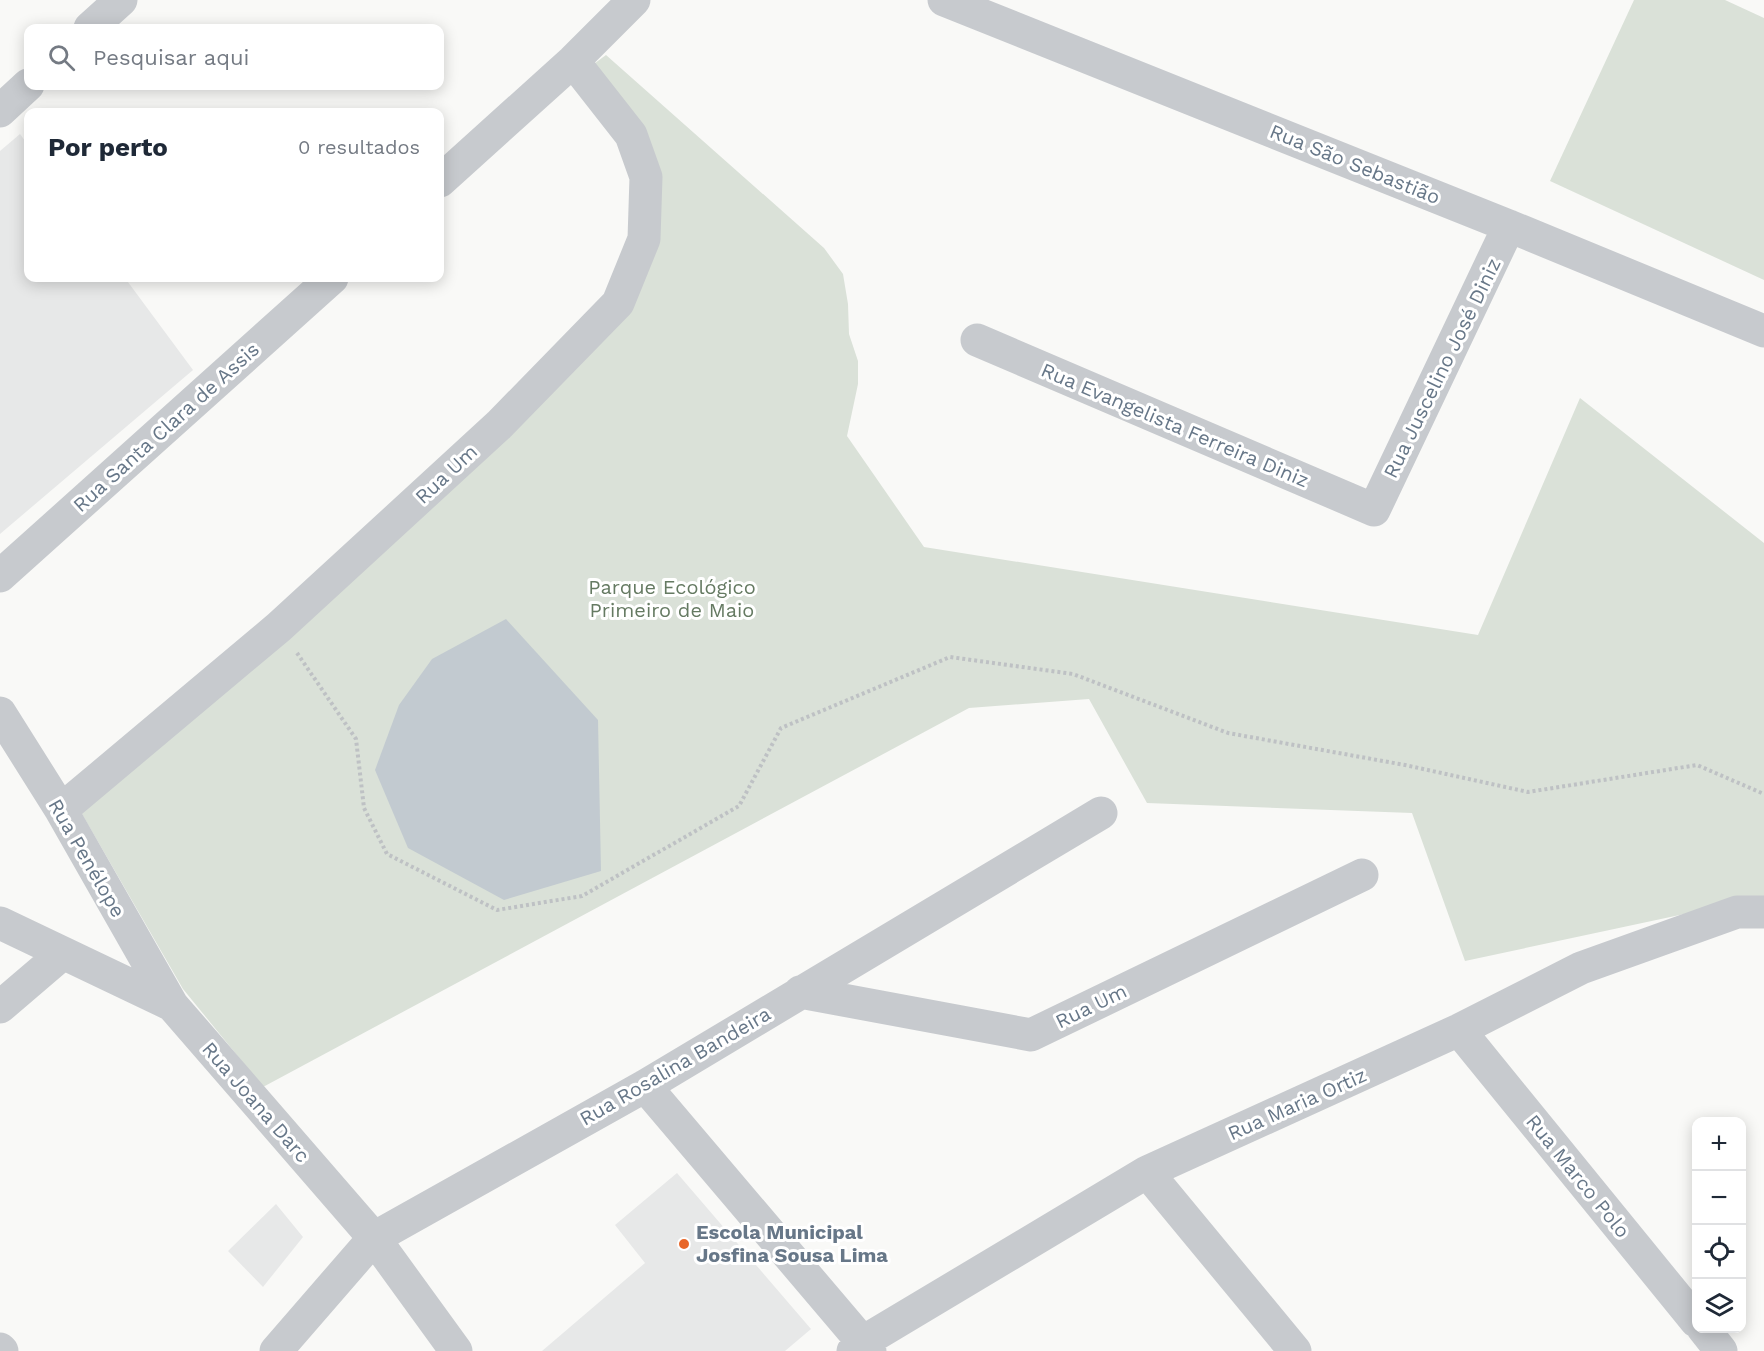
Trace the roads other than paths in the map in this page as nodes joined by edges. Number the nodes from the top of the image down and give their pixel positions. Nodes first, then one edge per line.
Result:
1 (121, 0) edge
2 (633, 0) edge
3 (944, 0) edge
4 (94, 24) edge
5 (573, 61) junction
6 (24, 89) edge
7 (0, 111) edge
8 (444, 177) edge
9 (1509, 226) junction
10 (328, 282) edge
11 (1764, 331) edge
12 (976, 340) dead end
13 (1374, 510) joint
14 (0, 576) edge
15 (0, 713) edge
16 (61, 810) junction
17 (1101, 813) dead end
18 (1362, 875) dead end
19 (1764, 912) edge
20 (0, 924) edge
21 (62, 954) junction
22 (800, 992) junction
23 (172, 1005) junction
24 (0, 1007) edge
25 (1459, 1030) junction
26 (645, 1086) junction
27 (1147, 1172) junction
28 (374, 1238) junction
29 (1692, 1316) edge
30 (1706, 1333) edge
31 (862, 1348) edge
32 (276, 1351) edge
33 (456, 1351) edge
34 (1295, 1351) edge
35 (1721, 1351) edge

1 - 4 street
2 - 5 street
3 - 9 street, Rua São Sebastião
5 - 8 street
5 - 16 street, Rua Um
6 - 7 street
9 - 11 street, Rua São Sebastião
9 - 13 street, Rua Juscelino José Diniz
10 - 14 street, Rua Santa Clara de Assis
12 - 13 street, Rua Evangelista Ferreira Diniz
15 - 16 street, Rua Penélope
16 - 23 street, Rua Penélope
17 - 22 street, Rua Rosalina Bandeira
18 - 22 street, Rua Um
19 - 25 street, Rua Maria Ortiz
20 - 21 street, Rua Joana Darc
21 - 23 street, Rua Joana Darc
21 - 24 street
22 - 26 street, Rua Rosalina Bandeira
23 - 28 street, Rua Joana Darc
25 - 27 street, Rua Maria Ortiz
25 - 29 street, Rua Marco Polo
26 - 28 street, Rua Rosalina Bandeira
26 - 31 street
27 - 31 street, Rua Maria Ortiz
27 - 34 street
28 - 32 street, Rua Rosalina Bandeira
28 - 33 street, Rua Joana Darc
30 - 35 street

